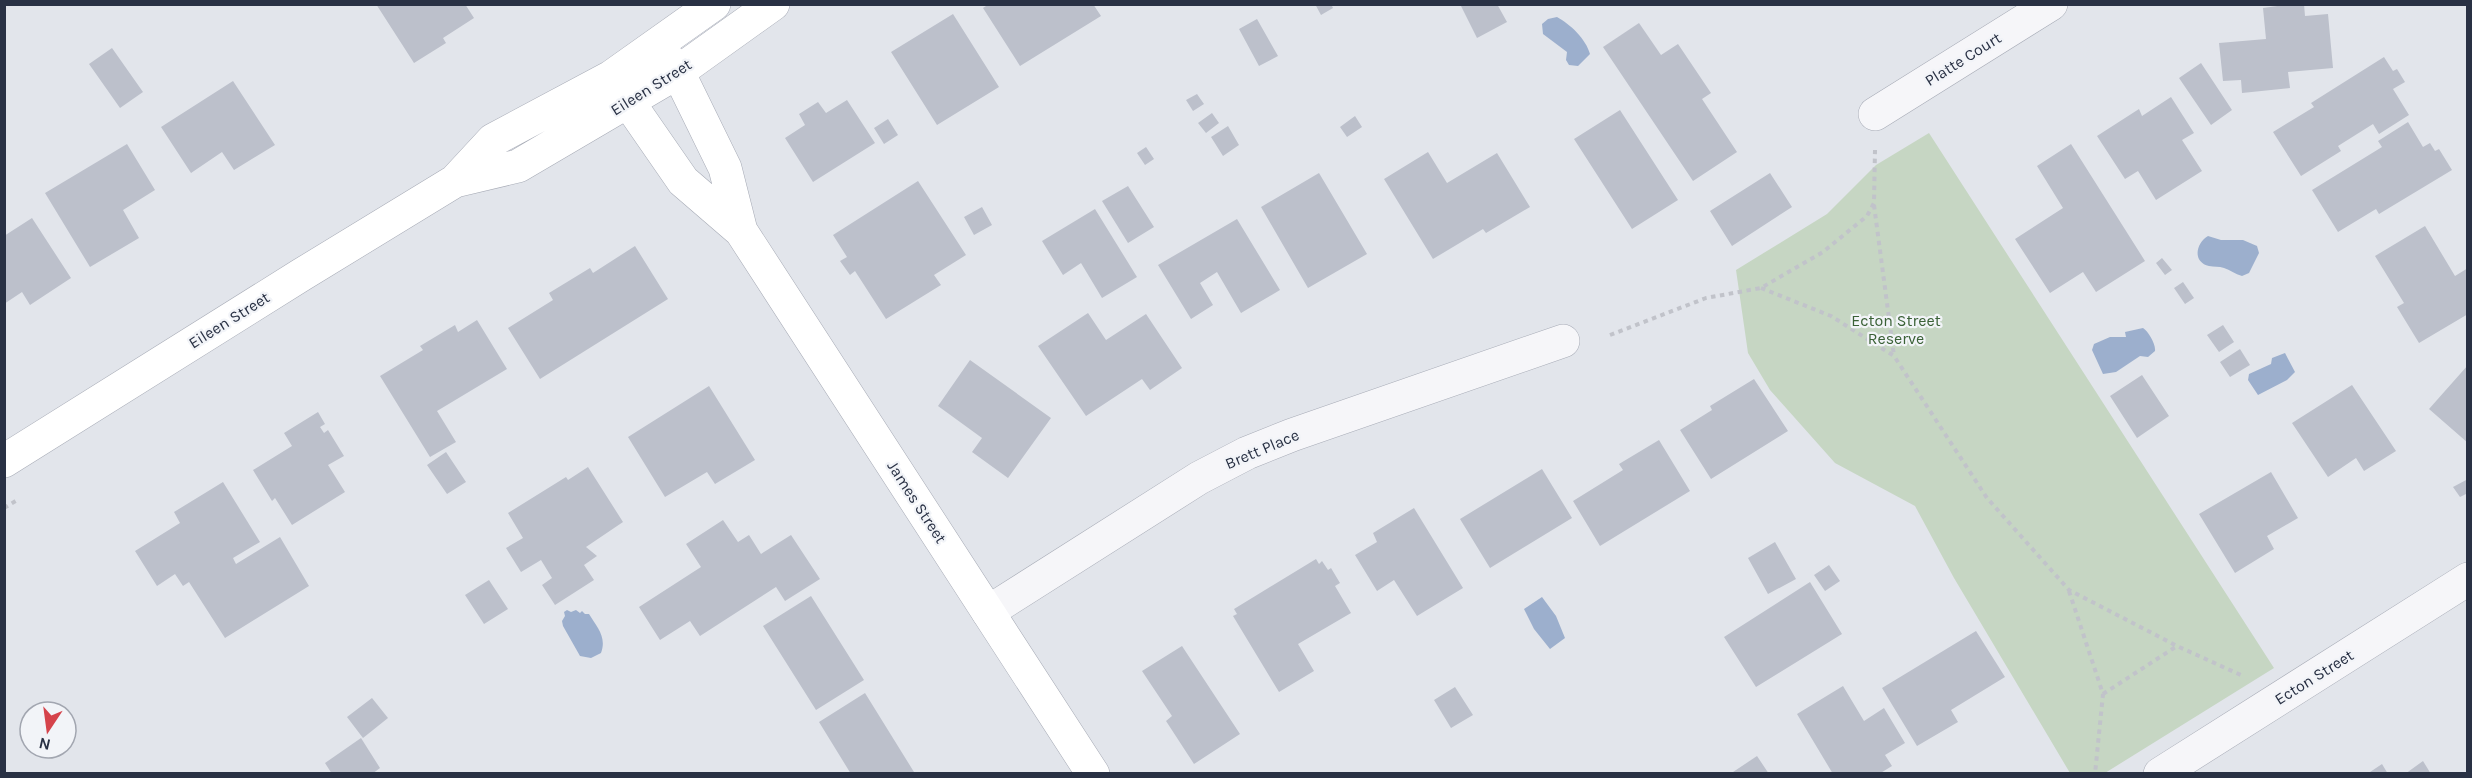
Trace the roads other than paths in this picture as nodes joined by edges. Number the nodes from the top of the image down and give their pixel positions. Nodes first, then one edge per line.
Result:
1 (714, 4) edge
2 (773, 4) edge
3 (2051, 4) edge
4 (658, 46) junction
5 (678, 72) junction
6 (620, 89) junction
7 (1875, 114) road end
8 (741, 231) junction
9 (1563, 341) dead end
10 (4, 461) edge
11 (2468, 579) edge
12 (988, 612) junction
13 (1093, 774) edge
14 (2160, 774) edge

1 - 4 street, Eileen Street
2 - 5 street, Eileen Street
3 - 7 street, Platte Court
4 - 5 street, James Street
4 - 6 street, Eileen Street
5 - 6 street, Eileen Street
5 - 8 street, James Street
6 - 8 street, James Street
6 - 10 street, Eileen Street
8 - 12 street, James Street
9 - 12 street, Brett Place
11 - 14 street, Ecton Street
12 - 13 street, James Street

